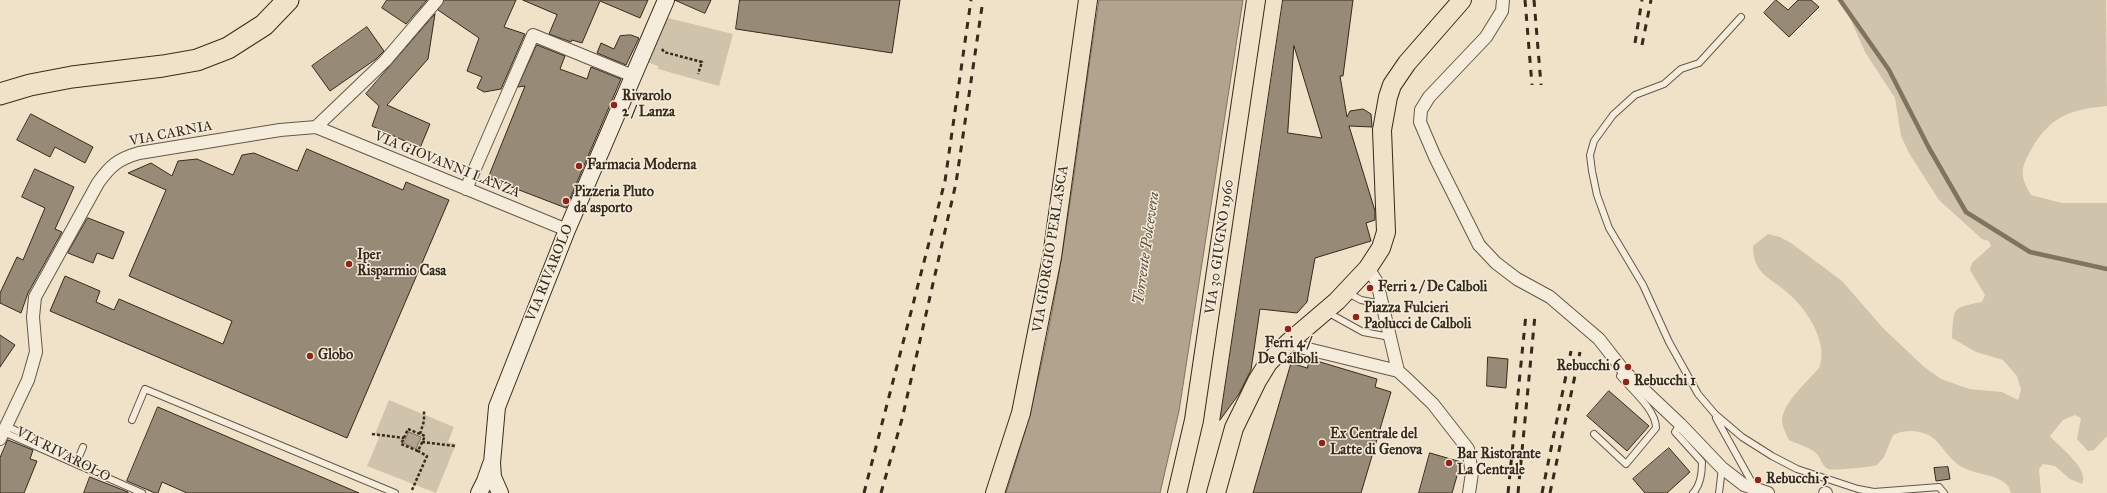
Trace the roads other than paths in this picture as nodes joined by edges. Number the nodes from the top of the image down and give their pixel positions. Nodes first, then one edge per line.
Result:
1 (288, 0) edge
2 (436, 0) edge
3 (666, 0) edge
4 (1088, 0) edge
5 (1256, 0) edge
6 (1462, 0) edge
7 (1504, 0) edge
8 (1741, 17) dead end
9 (633, 76) junction
10 (0, 94) edge
11 (316, 127) junction
12 (466, 189) junction
13 (567, 230) junction
14 (1368, 268) junction
15 (1346, 292) junction
16 (1382, 304) junction
17 (1326, 312) junction
18 (1390, 338) junction
19 (1289, 342) junction
20 (1398, 371) junction
21 (1624, 371) junction
22 (1714, 414) junction
23 (132, 420) dead end
24 (1680, 424) junction
25 (5, 433) edge
26 (1594, 434) dead end
27 (82, 447) dead end
28 (492, 463) junction
29 (76, 464) junction
30 (1722, 468) junction
31 (1756, 490) junction
32 (142, 493) edge
33 (395, 493) edge
34 (478, 493) edge
35 (500, 493) edge
36 (995, 493) edge
37 (1177, 493) edge
38 (1216, 493) edge
39 (1469, 493) edge
40 (1693, 493) edge
41 (1719, 493) edge
42 (1768, 493) edge
43 (1944, 493) edge

1 - 10 highway
2 - 11 street
3 - 9 main road, VIA RIVAROLO
4 - 36 main road, VIA GIORGIO PERLASCA
5 - 37 main road, VIA 30 GIUGNO 1960
6 - 14 main road
7 - 21 street
8 - 22 lane
9 - 12 street
9 - 13 main road, VIA RIVAROLO
11 - 12 street, VIA GIOVANNI LANZA
11 - 25 street, VIA CARNIA
12 - 13 street, VIA GIOVANNI LANZA
13 - 28 main road, VIA RIVAROLO
14 - 15 main road
14 - 16 street
15 - 16 lane
15 - 17 main road
16 - 18 street
17 - 18 lane
17 - 19 main road
18 - 20 street
19 - 20 street
19 - 38 main road
20 - 39 street
21 - 24 street
21 - 26 lane
22 - 31 lane
22 - 43 lane
23 - 33 lane
24 - 30 street
24 - 40 lane
25 - 29 lane, VIA RIVAROLO
27 - 29 lane
28 - 34 main road, VIA RIVAROLO
28 - 35 main road, VIA RIVAROLO
29 - 32 lane, VIA RIVAROLO
30 - 31 street
30 - 41 lane
31 - 42 street

